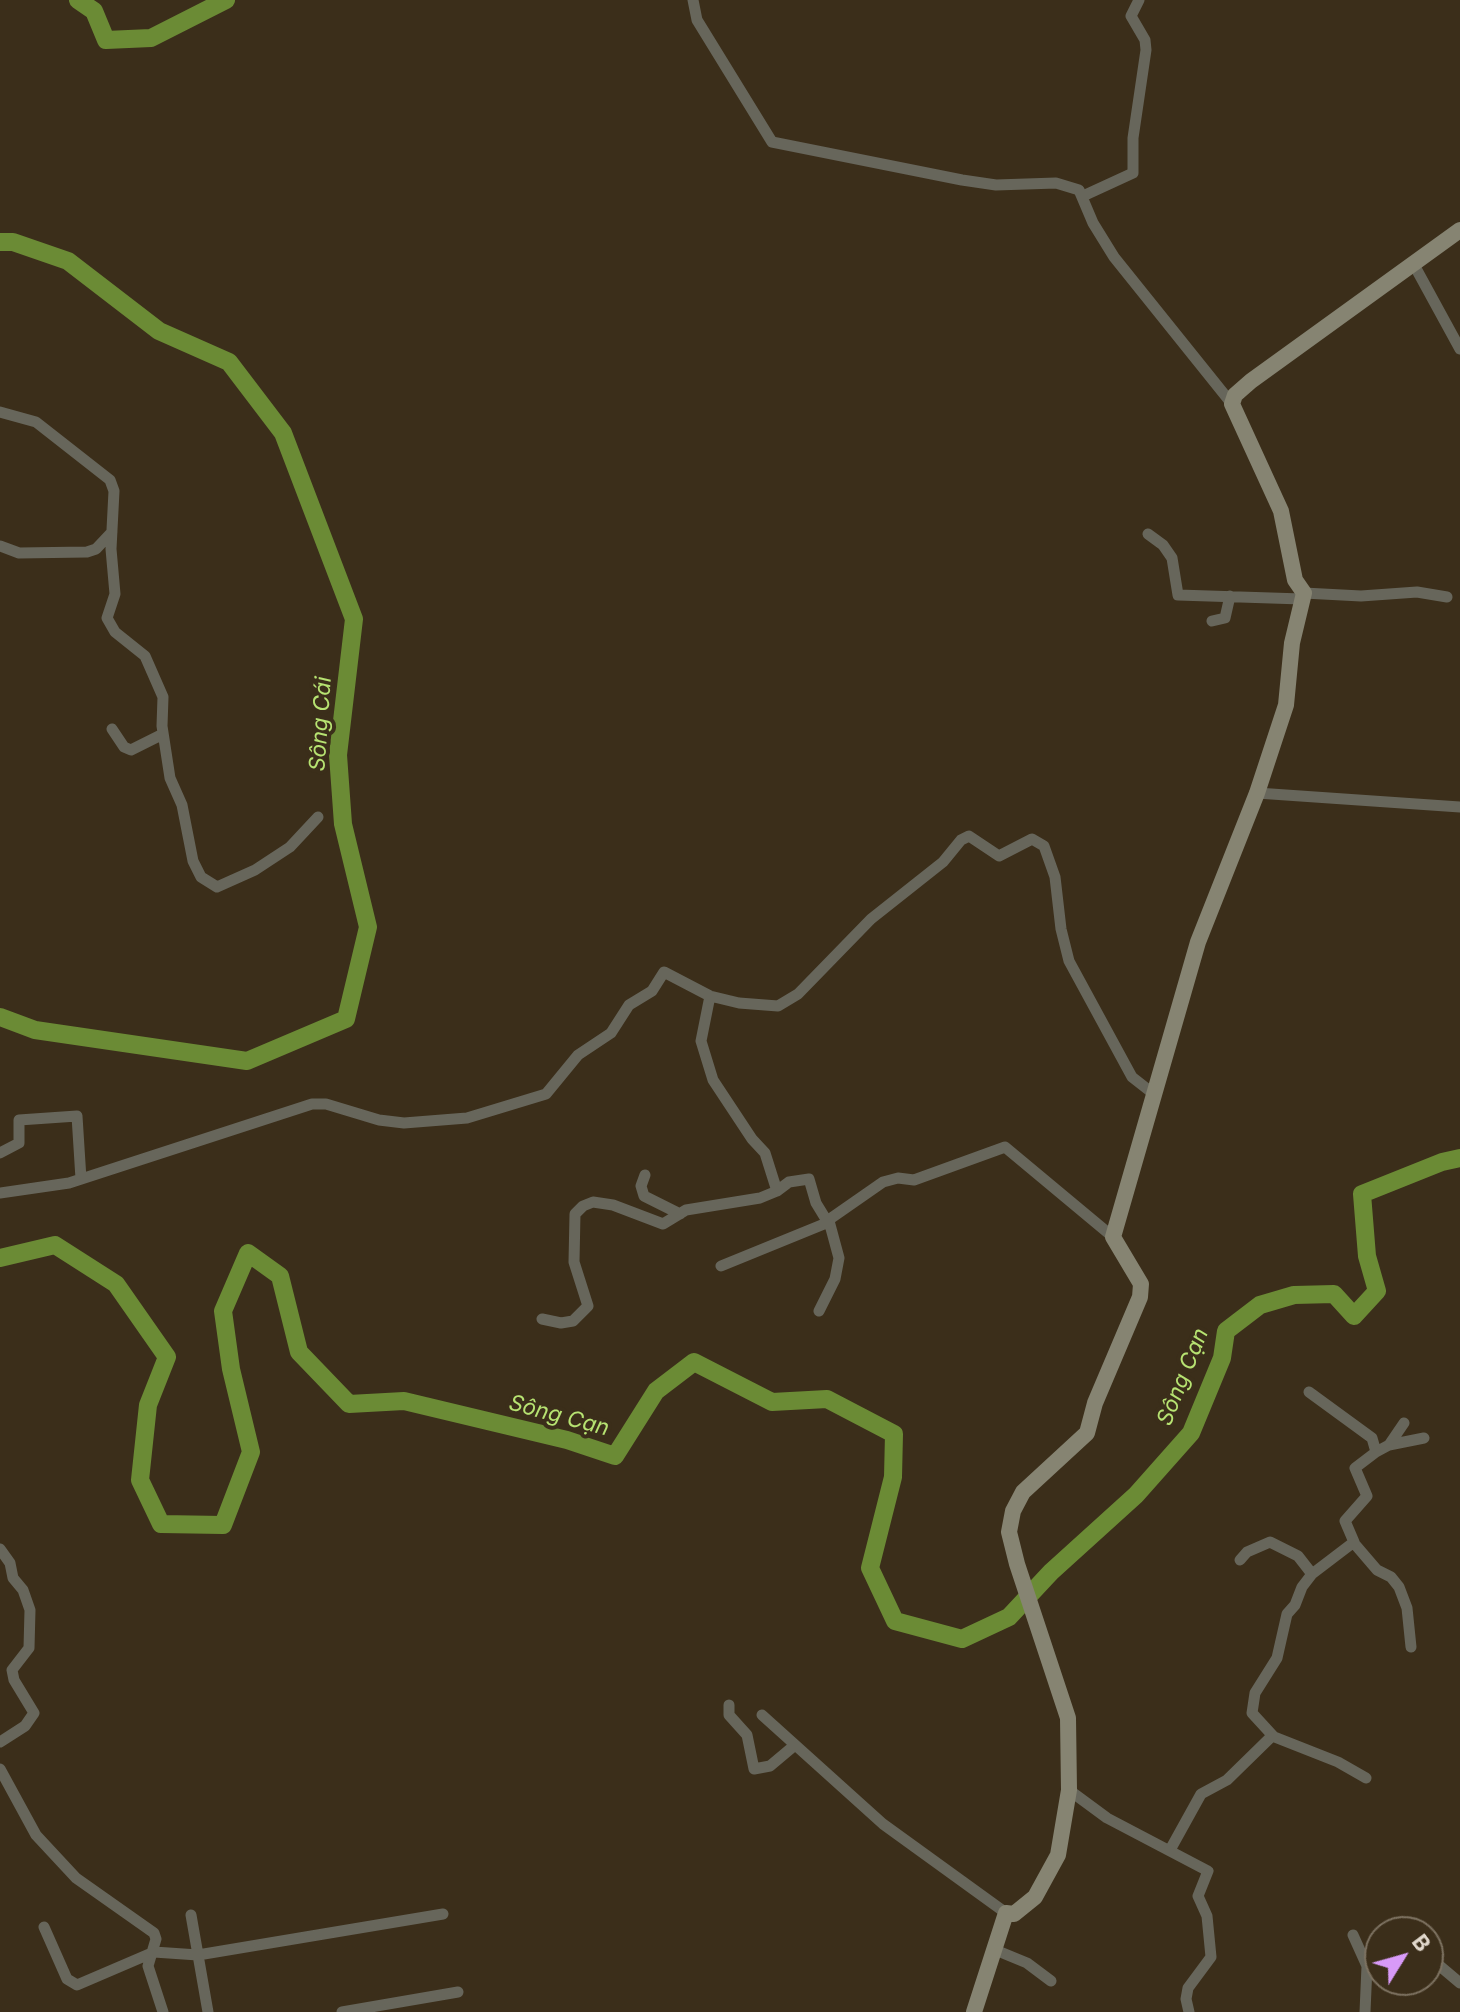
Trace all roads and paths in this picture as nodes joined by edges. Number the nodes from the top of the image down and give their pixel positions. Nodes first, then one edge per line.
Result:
1 (693, 0) edge
2 (1139, 0) edge
3 (1083, 196) junction
4 (1460, 230) edge
5 (1413, 263) junction
6 (1460, 349) edge
7 (1232, 404) junction
8 (0, 412) edge
9 (112, 532) junction
10 (1148, 534) dead end
11 (0, 546) edge
12 (1230, 596) junction
13 (1303, 596) junction
14 (1447, 597) dead end
15 (1212, 621) dead end
16 (112, 729) dead end
17 (163, 734) junction
18 (1257, 793) junction
19 (1460, 807) edge
20 (318, 817) dead end
21 (710, 996) junction
22 (1155, 1095) junction
23 (0, 1153) edge
24 (645, 1175) dead end
25 (81, 1179) junction
26 (777, 1191) junction
27 (0, 1193) edge
28 (680, 1214) junction
29 (829, 1222) junction
30 (1113, 1237) junction
31 (721, 1266) dead end
32 (819, 1311) dead end
33 (542, 1319) dead end
34 (1309, 1392) dead end
35 (1404, 1423) dead end
36 (1424, 1438) dead end
37 (1389, 1445) junction
38 (1376, 1452) junction
39 (1353, 1542) junction
40 (0, 1549) edge
41 (1240, 1560) dead end
42 (1312, 1574) junction
43 (1411, 1647) dead end
44 (729, 1705) dead end
45 (762, 1715) dead end
46 (1274, 1737) junction
47 (0, 1742) edge
48 (795, 1745) junction
49 (0, 1769) edge
50 (1366, 1778) dead end
51 (1069, 1790) junction
52 (1170, 1850) junction
53 (1006, 1913) junction
54 (443, 1914) dead end
55 (191, 1915) dead end
56 (44, 1927) dead end
57 (1353, 1935) dead end
58 (993, 1949) junction
59 (154, 1952) junction
60 (198, 1955) junction
61 (1444, 1970) edge
62 (1051, 1981) dead end
63 (1460, 1983) edge
64 (458, 1992) dead end
65 (163, 2012) edge
66 (208, 2012) edge
67 (342, 2012) edge
68 (974, 2012) edge
69 (1189, 2012) edge
70 (1365, 2012) edge

1 - 3 street
2 - 3 street
3 - 7 street
4 - 5 street
5 - 6 street
5 - 7 street
7 - 13 street
8 - 9 street
9 - 11 street
9 - 17 street
10 - 12 street
12 - 13 street
12 - 15 street
13 - 14 street
13 - 18 street
16 - 17 street
17 - 20 street
18 - 19 street
18 - 22 street
21 - 22 street
21 - 25 street
21 - 26 street
22 - 30 street
23 - 25 street
24 - 28 street
25 - 27 street
26 - 28 street
26 - 29 street
28 - 33 street
29 - 30 street
29 - 31 street
29 - 32 street
30 - 51 street
34 - 38 street
35 - 37 street
36 - 37 street
37 - 38 street
38 - 39 street
39 - 42 street
39 - 43 street
40 - 47 street
41 - 42 street
42 - 46 street
44 - 48 street
45 - 48 street
46 - 50 street
46 - 52 street
48 - 53 street
49 - 59 street
51 - 52 street
51 - 53 street
52 - 69 street
53 - 58 street
54 - 60 street
55 - 60 street
56 - 59 street
57 - 70 street
58 - 62 street
58 - 68 street
59 - 60 street
59 - 65 street
60 - 66 street
61 - 63 street
64 - 67 street

